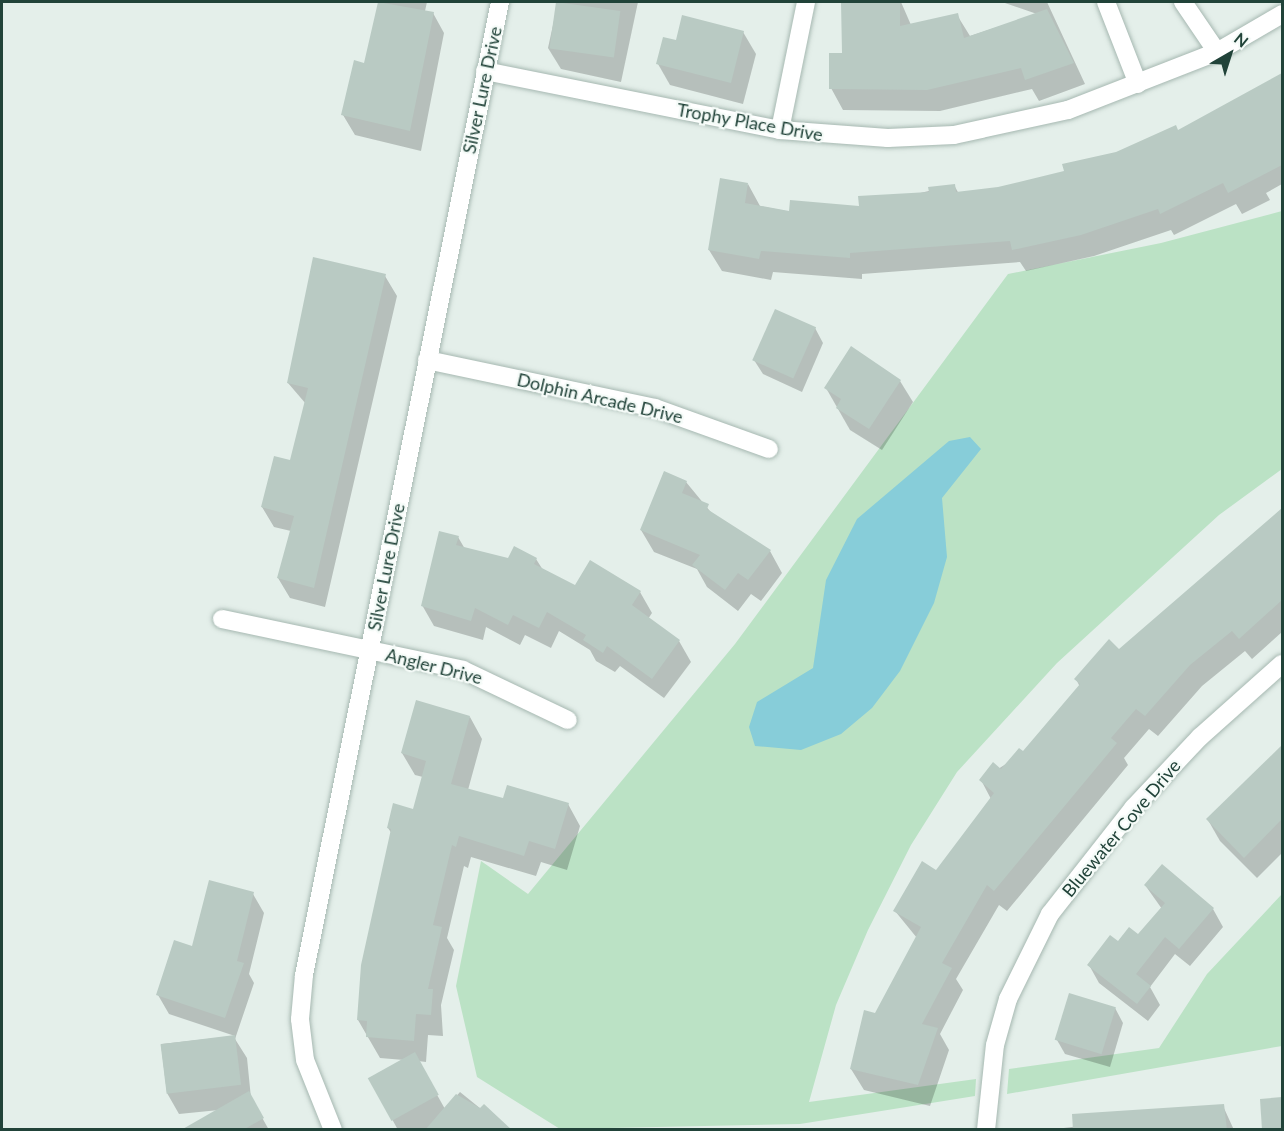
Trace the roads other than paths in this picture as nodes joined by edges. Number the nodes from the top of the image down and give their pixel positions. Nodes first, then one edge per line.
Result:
1 (500, 2) edge
2 (806, 2) edge
3 (1106, 2) edge
4 (1183, 2) edge
5 (1282, 14) edge
6 (1217, 52) junction
7 (485, 71) junction
8 (1138, 84) junction
9 (780, 130) junction
10 (427, 360) junction
11 (769, 449) dead end
12 (222, 619) dead end
13 (369, 650) junction
14 (1282, 664) edge
15 (568, 720) dead end
16 (333, 1130) edge
17 (986, 1130) edge

1 - 7 street, Silver Lure Drive
2 - 9 street
3 - 8 street
4 - 6 street
5 - 6 street, Trophy Place Drive
6 - 8 street, Trophy Place Drive
7 - 9 street, Trophy Place Drive
7 - 10 street, Silver Lure Drive
8 - 9 street, Trophy Place Drive
10 - 11 street, Dolphin Arcade Drive
10 - 13 street, Silver Lure Drive
12 - 13 street, Angler Drive
13 - 15 street, Angler Drive
13 - 16 street, Silver Lure Drive
14 - 17 street, Bluewater Cove Drive

